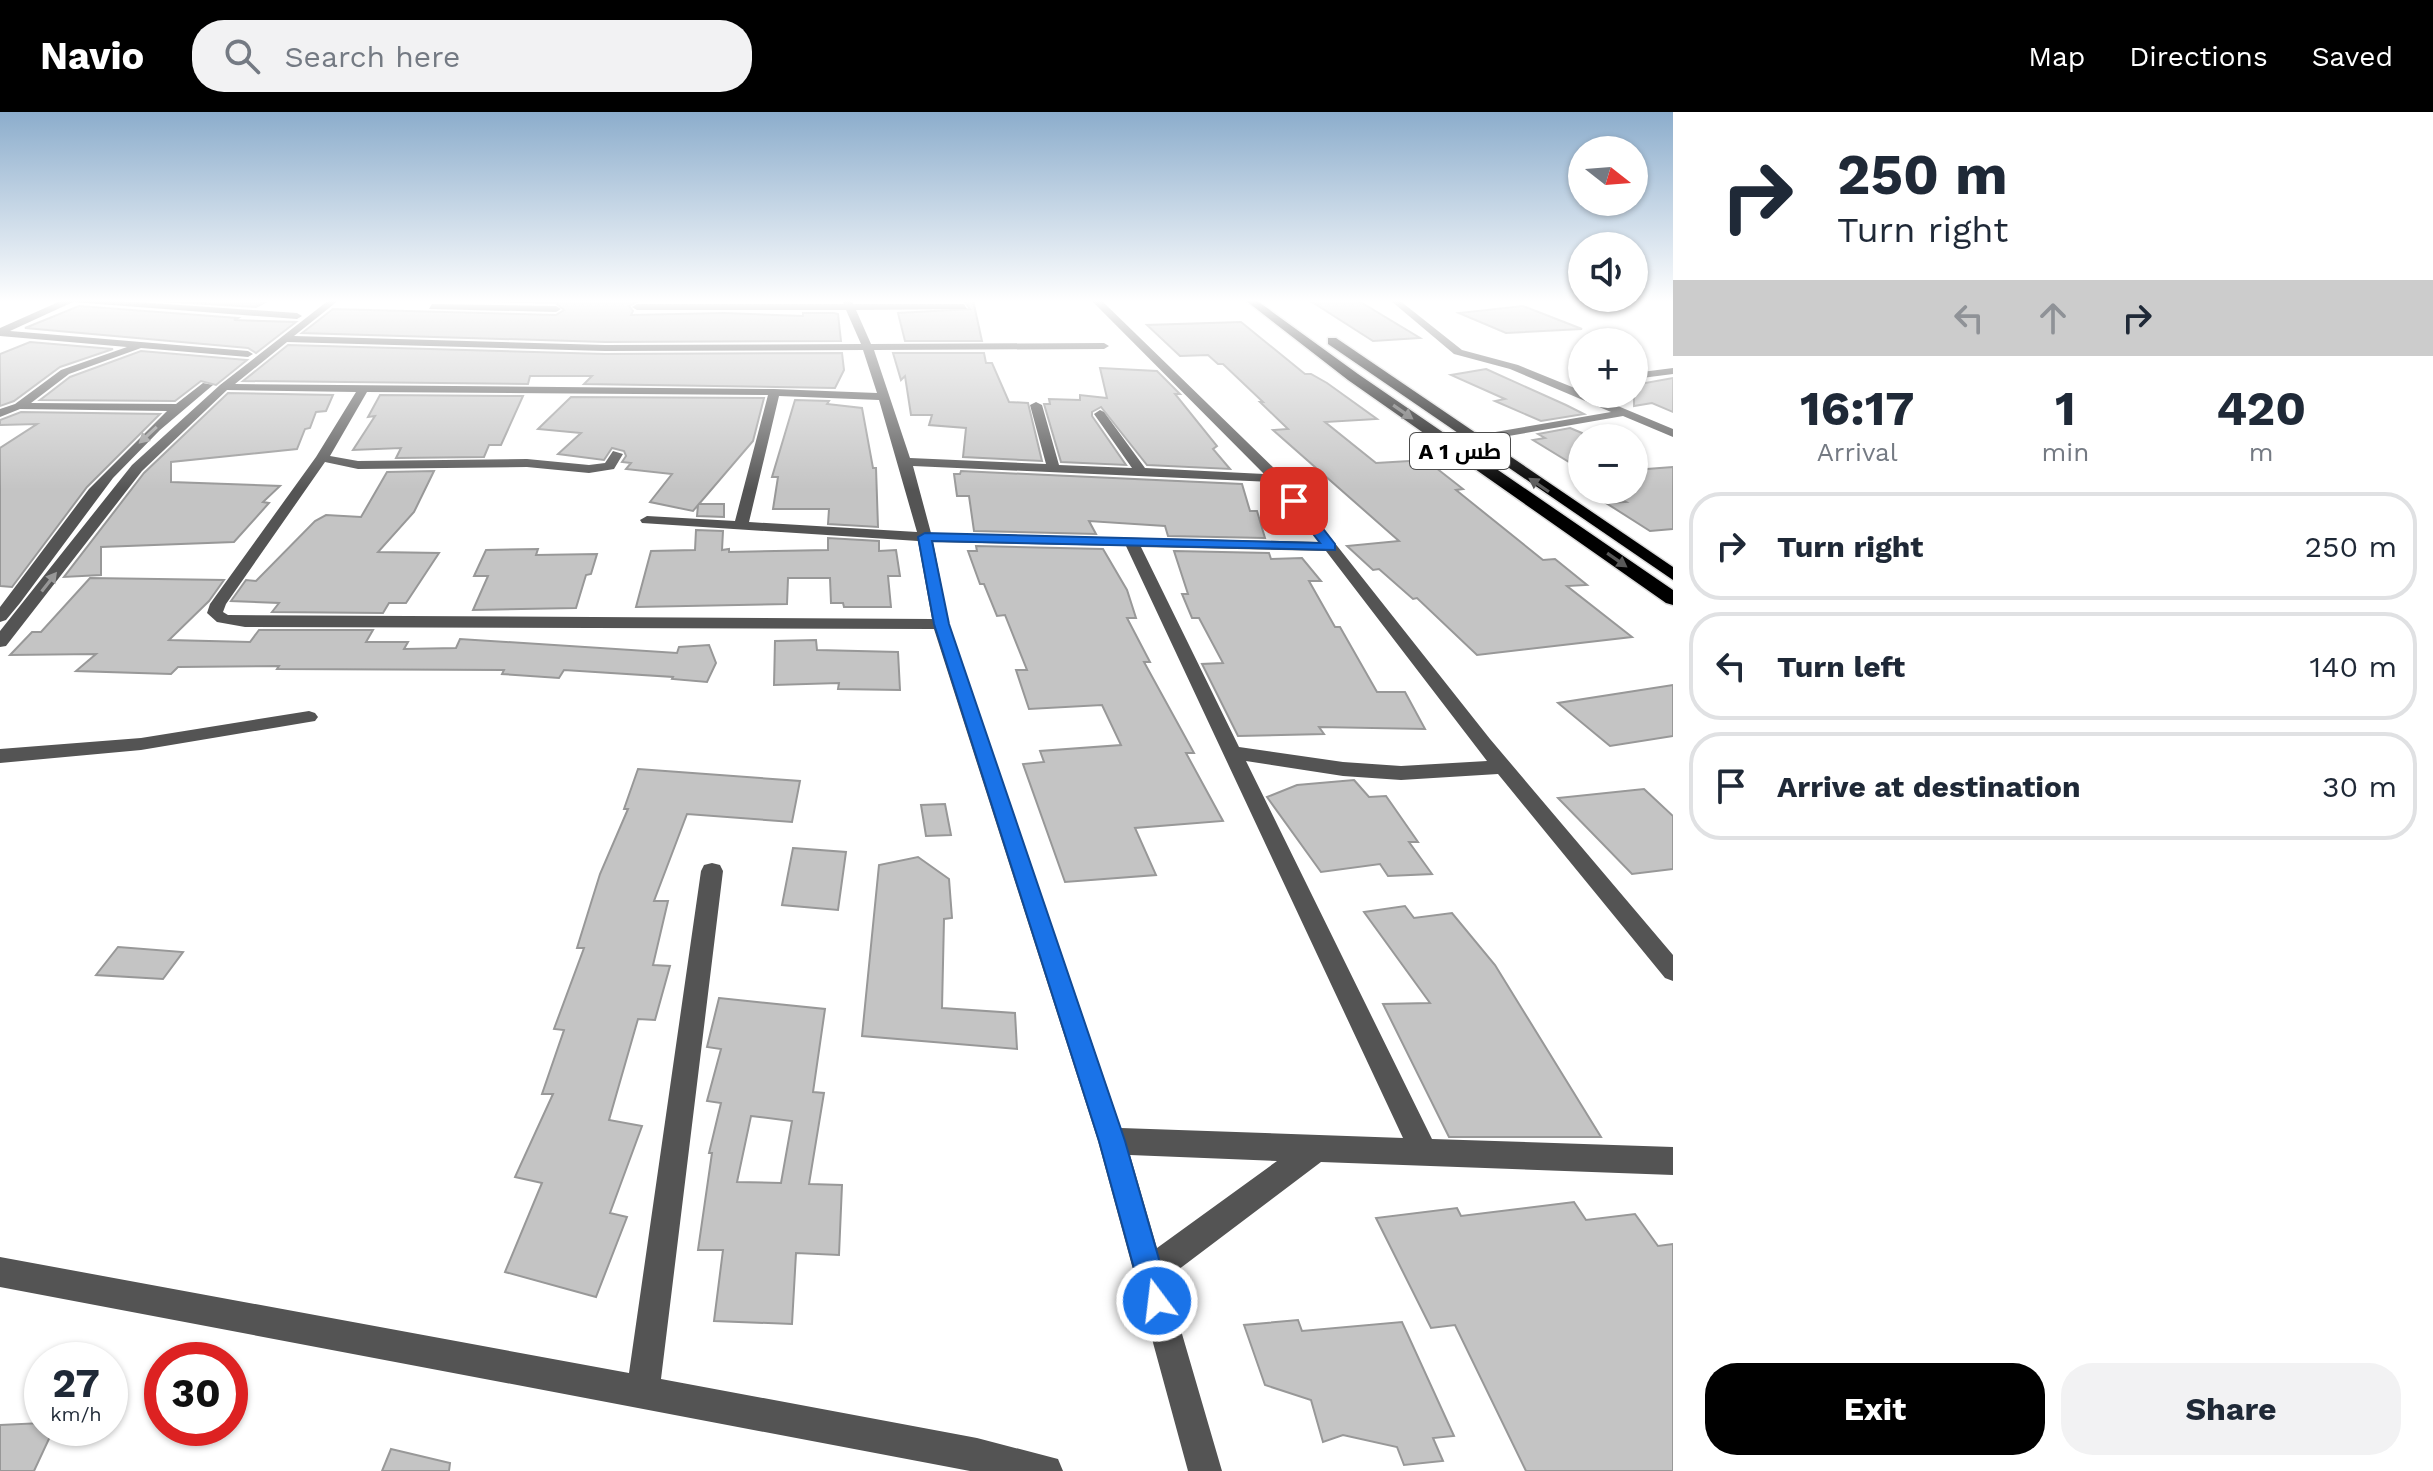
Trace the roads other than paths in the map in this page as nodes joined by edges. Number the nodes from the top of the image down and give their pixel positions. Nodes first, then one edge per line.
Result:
1 (90, 363) edge
2 (236, 363) edge
3 (253, 363) edge
4 (873, 363) edge
5 (1160, 363) edge
6 (1335, 363) edge
7 (1363, 363) edge
8 (1501, 363) edge
9 (1673, 371) edge
10 (1648, 374) edge
11 (1568, 385) edge
12 (1559, 386) junction
13 (224, 387) junction
14 (363, 389) junction
15 (774, 392) junction
16 (886, 397) junction
17 (1036, 405) dead end
18 (19, 406) junction
19 (179, 408) junction
20 (0, 413) edge
21 (1623, 413) junction
22 (1100, 414) dead end
23 (1673, 433) edge
24 (1472, 440) junction
25 (617, 454) dead end
26 (322, 458) junction
27 (905, 462) junction
28 (1053, 467) junction
29 (1141, 472) junction
30 (1276, 478) junction
31 (647, 520) dead end
32 (741, 527) junction
33 (925, 537) junction
34 (1130, 540) junction
35 (1331, 547) junction
36 (1673, 575) edge
37 (1673, 599) edge
38 (0, 617) edge
39 (941, 624) junction
40 (0, 642) edge
41 (309, 717) dead end
42 (1233, 753) junction
43 (0, 756) edge
44 (1503, 767) junction
45 (712, 871) dead end
46 (1673, 971) edge
47 (1112, 1141) junction
48 (1317, 1148) junction
49 (1424, 1152) junction
50 (1673, 1161) edge
51 (0, 1272) edge
52 (1149, 1273) junction
53 (643, 1393) junction
54 (1046, 1471) edge
55 (1205, 1471) edge

1 - 18 street
2 - 19 street
3 - 13 street
4 - 16 street
5 - 30 street
6 -> 37 highway, A 1 طس
7 - 24 highway, A 1 طس
8 - 12 street
9 - 10 street
11 - 12 street
12 - 21 street
13 - 14 street
40 -> 13 street
14 - 15 street
14 - 26 street
15 - 16 street
15 - 32 street
16 - 27 street
17 - 28 street
18 - 19 street
18 - 20 street
19 -> 38 street
21 - 23 street
21 - 24 street
22 - 29 street
36 -> 24 highway, A 1 طس
25 - 26 street
26 - 39 street
27 - 28 street
27 - 33 street
28 - 29 street
29 - 30 street
30 - 35 street
31 - 32 street
32 - 33 street
33 - 34 street
33 - 39 street
34 - 35 street
34 - 42 street
35 - 44 street
39 - 47 street
41 - 43 street
42 - 44 street
42 - 49 street
44 - 46 street
45 - 53 street
47 - 48 street
47 - 52 street
48 - 49 street
48 - 52 street
49 - 50 street
51 - 53 street
52 - 55 street
53 - 54 street

